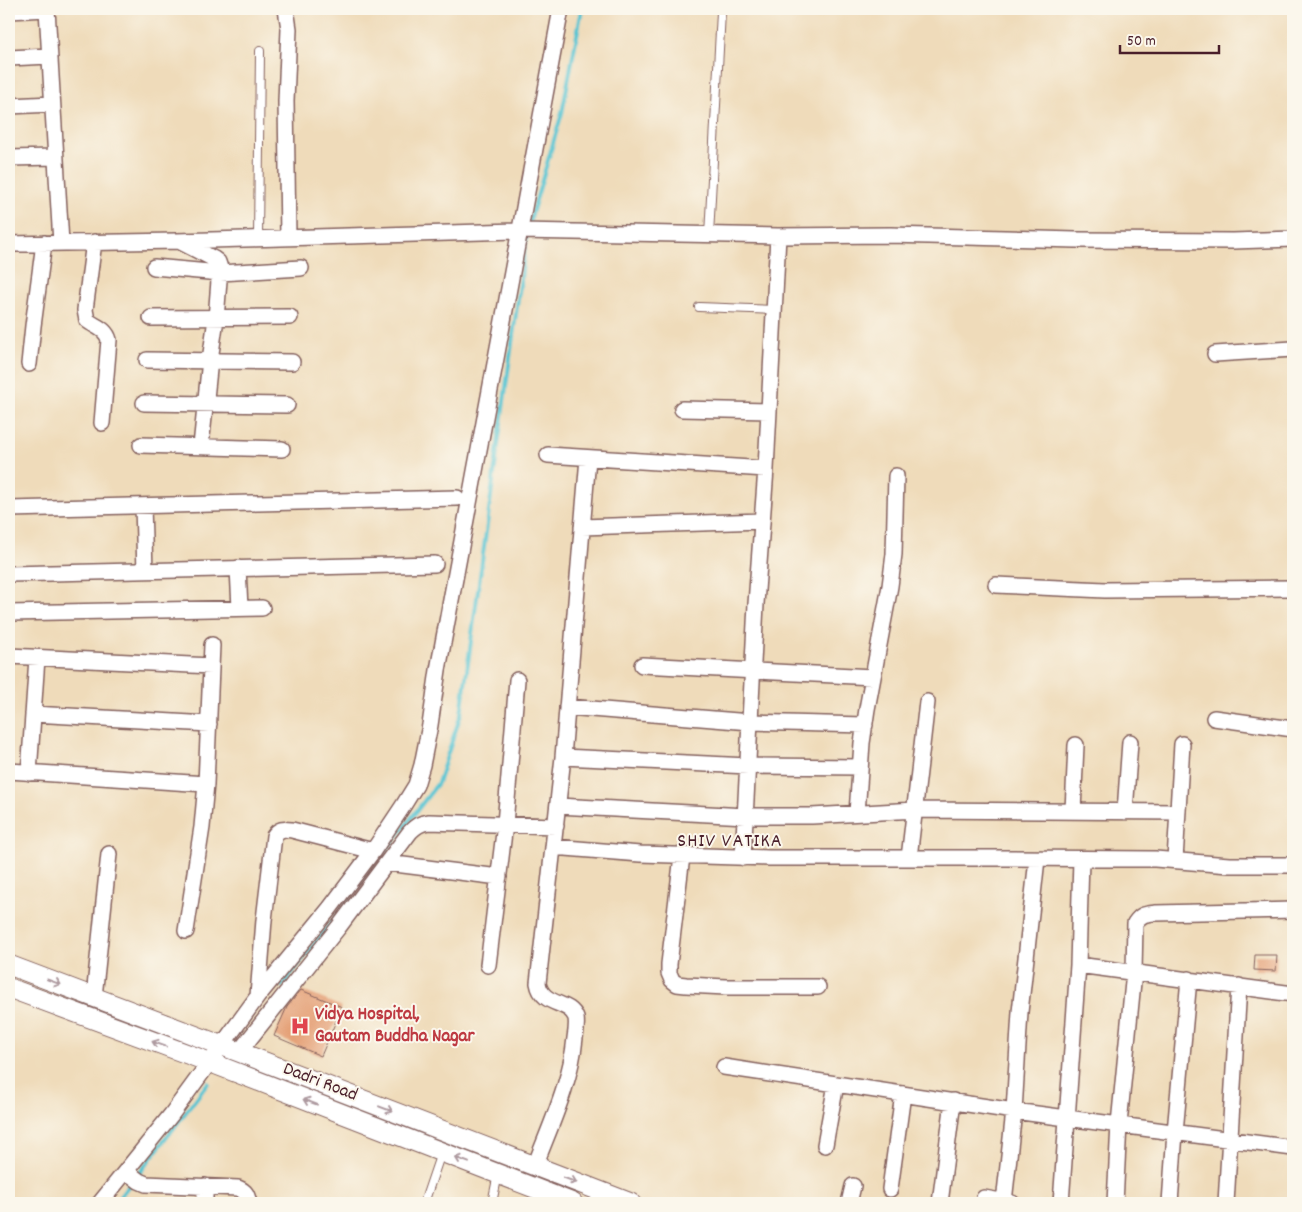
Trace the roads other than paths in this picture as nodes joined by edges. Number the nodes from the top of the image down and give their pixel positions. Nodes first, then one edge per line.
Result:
1 (47, 9) edge
2 (286, 9) edge
3 (561, 9) edge
4 (9, 11) edge
5 (721, 12) dead end
6 (260, 51) dead end
7 (49, 56) junction
8 (9, 58) edge
9 (52, 104) junction
10 (9, 106) edge
11 (55, 157) junction
12 (9, 158) edge
13 (525, 232) junction
14 (709, 235) junction
15 (778, 236) junction
16 (288, 237) junction
17 (258, 238) junction
18 (1293, 239) edge
19 (177, 241) junction
20 (61, 242) junction
21 (94, 242) junction
22 (44, 243) junction
23 (9, 244) edge
24 (154, 267) dead end
25 (301, 268) dead end
26 (220, 273) junction
27 (699, 307) dead end
28 (774, 310) junction
29 (290, 317) dead end
30 (152, 318) dead end
31 (216, 318) junction
32 (1293, 349) edge
33 (1215, 354) dead end
34 (147, 360) dead end
35 (210, 360) junction
36 (292, 362) dead end
37 (30, 364) dead end
38 (144, 403) dead end
39 (205, 404) junction
40 (287, 405) dead end
41 (682, 409) dead end
42 (769, 411) junction
43 (102, 423) dead end
44 (141, 445) dead end
45 (201, 446) junction
46 (282, 449) dead end
47 (548, 455) dead end
48 (588, 458) junction
49 (766, 469) junction
50 (896, 476) dead end
51 (457, 498) dead end
52 (143, 506) junction
53 (9, 509) edge
54 (762, 521) junction
55 (582, 528) junction
56 (435, 564) dead end
57 (238, 568) junction
58 (145, 571) junction
59 (9, 574) edge
60 (996, 585) dead end
61 (1293, 588) edge
62 (240, 608) junction
63 (262, 608) dead end
64 (9, 613) edge
65 (212, 645) dead end
66 (9, 656) edge
67 (36, 658) junction
68 (642, 665) dead end
69 (211, 666) junction
70 (753, 672) junction
71 (873, 677) junction
72 (517, 680) dead end
73 (927, 702) dead end
74 (567, 707) junction
75 (33, 714) junction
76 (1214, 718) dead end
77 (750, 722) junction
78 (209, 724) junction
79 (865, 725) junction
80 (1293, 729) edge
81 (1130, 742) dead end
82 (1182, 744) dead end
83 (1076, 745) dead end
84 (563, 757) junction
85 (748, 766) junction
86 (860, 767) junction
87 (9, 771) edge
88 (29, 773) junction
89 (206, 784) junction
90 (558, 806) junction
91 (915, 810) junction
92 (1072, 811) junction
93 (1125, 812) junction
94 (1178, 812) junction
95 (857, 813) junction
96 (746, 816) junction
97 (505, 824) junction
98 (556, 826) junction
99 (553, 848) junction
100 (373, 851) junction
101 (109, 854) dead end
102 (682, 856) junction
103 (743, 858) junction
104 (909, 858) junction
105 (1037, 858) junction
106 (1080, 859) junction
107 (1174, 860) junction
108 (387, 862) junction
109 (1293, 865) edge
110 (499, 877) junction
111 (1293, 910) edge
112 (186, 931) dead end
113 (1078, 964) junction
114 (9, 965) edge
115 (488, 965) dead end
116 (1134, 972) junction
117 (1189, 979) junction
118 (1239, 986) junction
119 (818, 987) dead end
120 (9, 988) edge
121 (1293, 994) edge
122 (258, 996) junction
123 (94, 997) junction
124 (222, 1045) junction
125 (239, 1052) junction
126 (209, 1062) junction
127 (724, 1068) dead end
128 (836, 1084) junction
129 (903, 1094) junction
130 (953, 1101) junction
131 (1014, 1111) junction
132 (1068, 1117) junction
133 (1119, 1124) junction
134 (1175, 1132) junction
135 (1230, 1140) junction
136 (825, 1145) dead end
137 (1293, 1148) edge
138 (441, 1152) junction
139 (535, 1166) junction
140 (498, 1174) junction
141 (132, 1176) junction
142 (205, 1186) junction
143 (853, 1186) dead end
144 (890, 1189) dead end
145 (984, 1198) dead end
146 (1008, 1202) edge
147 (100, 1203) edge
148 (205, 1203) edge
149 (248, 1203) edge
150 (424, 1203) edge
151 (492, 1203) edge
152 (573, 1203) edge
153 (631, 1203) edge
154 (849, 1203) edge
155 (940, 1203) edge
156 (1061, 1203) edge
157 (1116, 1203) edge
158 (1170, 1203) edge
159 (1226, 1203) edge

1 - 4 street
1 - 7 street
2 - 16 street
3 - 13 street
5 - 14 lane
6 - 17 lane
7 - 8 street
7 - 9 street
9 - 10 street
9 - 11 street
11 - 12 street
11 - 20 street
13 - 14 street
13 - 16 street
13 - 100 street
14 - 15 street
15 - 18 street
15 - 28 street
16 - 17 street
17 - 19 street
19 - 21 street
19 - 26 street
20 - 21 street
20 - 22 street
21 - 43 street
22 - 23 street
22 - 37 street
24 - 26 street
25 - 26 street
26 - 31 street
27 - 28 lane
28 - 42 street
29 - 31 street
30 - 31 street
31 - 35 street
32 - 33 street
34 - 35 street
35 - 36 street
35 - 39 street
38 - 39 street
39 - 40 street
39 - 45 street
41 - 42 street
42 - 49 street
44 - 45 street
45 - 46 street
47 - 48 street
48 - 49 street
48 - 55 street
49 - 54 street
50 - 71 street
51 - 52 street
52 - 53 street
52 - 58 street
54 - 55 street
54 - 70 street
55 - 74 street
56 - 57 street
57 - 58 street
57 - 62 street
58 - 59 street
60 - 61 street
62 - 63 street
62 - 64 street
65 - 69 street
66 - 67 street
67 - 69 street
67 - 75 street
68 - 70 street
69 - 78 street
70 - 71 street
70 - 77 street
71 - 79 street
72 - 97 street
73 - 91 street
74 - 77 street
74 - 84 street
75 - 78 street
75 - 88 street
76 - 80 street
77 - 79 street
77 - 85 street
78 - 89 street
79 - 86 street
81 - 93 street
82 - 94 street
83 - 92 street
84 - 85 street
84 - 90 street
85 - 86 street
85 - 96 street
86 - 95 street
87 - 88 street
88 - 89 street
89 - 112 street
90 - 96 street
90 - 98 street
91 - 92 street
91 - 95 street
91 - 104 street
92 - 93 street
93 - 94 street
94 - 107 street
95 - 96 street
96 - 103 street
97 - 98 street
97 - 108 street
97 - 110 street
98 - 99 street
99 - 102 street
99 - 139 street
100 - 122 street
100 - 122 street
101 - 123 street
102 - 103 street
102 - 119 street
103 - 104 street
104 - 105 street
105 - 106 street
105 - 131 street
106 - 107 street
106 - 113 street
107 - 109 street
108 - 110 street
108 - 125 street
110 - 115 street
111 - 116 street
113 - 116 street
113 - 132 street
114 -> 123 street, Dadri Road
116 - 117 street
116 - 133 street
117 - 118 street
117 - 134 street
118 - 121 street
118 - 135 street
126 -> 120 street, Dadri Road
122 - 124 street
123 - 124 street, Dadri Road
124 - 125 street, Dadri Road
124 - 126 street
125 -> 139 street, Dadri Road
138 -> 126 street, Dadri Road
126 - 141 street
127 - 128 street
128 - 129 street
128 - 136 street
129 - 130 street
129 - 144 street
130 - 131 street
130 - 155 street
131 - 132 street
131 - 146 street
132 - 133 street
132 - 156 street
133 - 134 street
133 - 157 street
134 - 135 street
134 - 158 street
135 - 137 street
135 - 159 street
140 -> 138 street, Dadri Road
138 - 150 lane
139 -> 153 street, Dadri Road
140 - 151 lane
140 - 152 street, Dadri Road
141 - 142 street
141 - 147 street
142 - 148 street
142 - 149 street
143 - 154 street
145 - 146 street

